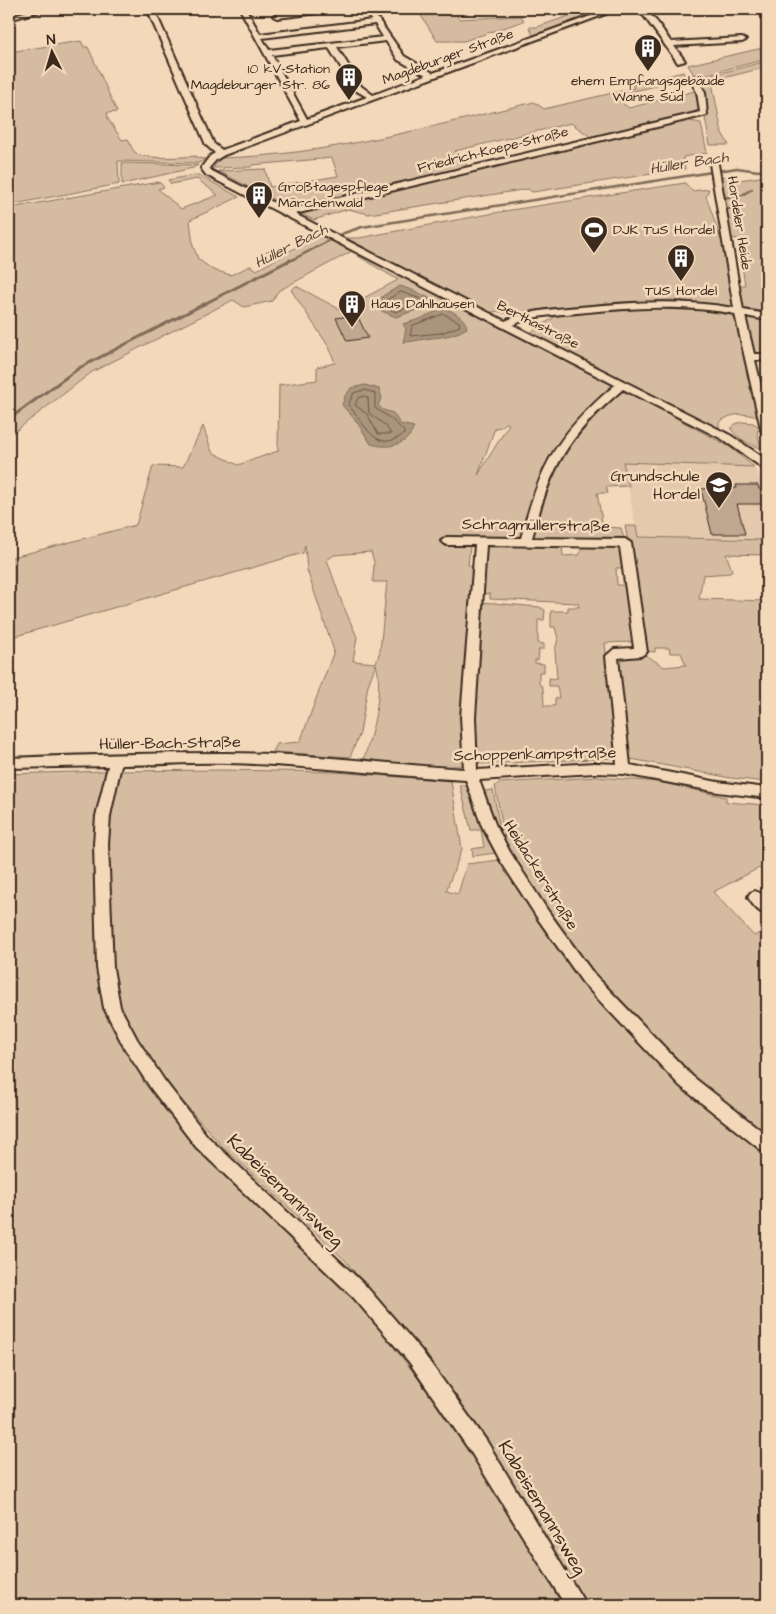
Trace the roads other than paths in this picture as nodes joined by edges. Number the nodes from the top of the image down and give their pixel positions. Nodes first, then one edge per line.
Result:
1 (43, 9) edge
2 (150, 9) edge
3 (244, 9) edge
4 (335, 9) edge
5 (368, 9) edge
6 (616, 9) edge
7 (636, 9) edge
8 (275, 12) edge
9 (9, 18) edge
10 (377, 22) junction
11 (346, 26) junction
12 (286, 32) junction
13 (258, 36) junction
14 (388, 39) junction
15 (742, 40) dead end
16 (669, 44) junction
17 (332, 46) junction
18 (267, 53) junction
19 (681, 62) dead end
20 (433, 76) junction
21 (694, 78) dead end
22 (373, 98) junction
23 (306, 122) junction
24 (217, 156) junction
25 (714, 164) dead end
26 (287, 214) junction
27 (738, 312) junction
28 (767, 317) edge
29 (506, 324) junction
30 (750, 357) junction
31 (767, 357) edge
32 (622, 384) junction
33 (766, 429) edge
34 (766, 462) edge
35 (481, 540) junction
36 (447, 541) dead end
37 (526, 541) junction
38 (116, 760) junction
39 (9, 763) edge
40 (332, 763) joint
41 (624, 769) junction
42 (471, 775) junction
43 (767, 793) edge
44 (755, 897) dead end
45 (767, 910) edge
46 (767, 1145) edge
47 (576, 1605) edge

1 - 9 street
2 - 24 street
3 - 13 street
4 - 8 street
4 - 11 street
5 - 10 street
6 - 20 street, Magdeburger Straße
7 - 16 street
8 - 12 street
10 - 11 street
10 - 14 street
11 - 12 street
12 - 13 street
13 - 18 street
14 - 17 street
14 - 20 street
15 - 16 street
16 - 19 street
17 - 18 street
17 - 22 street, Magdeburger Straße
18 - 23 street
20 - 22 street, Magdeburger Straße
21 - 26 street, Friedrich-Koepe-Straße
22 - 23 street, Magdeburger Straße
23 - 24 street, Magdeburger Straße
24 - 26 street, Berthastraße
25 - 27 street, Hordeler Heide
26 - 29 street, Berthastraße
27 - 28 street
27 - 29 street
27 - 30 street, Hordeler Heide
29 - 32 street, Berthastraße
30 - 31 street
30 - 33 street, Hordeler Heide
32 - 34 street, Berthastraße
32 - 37 street
35 - 36 street, Schragmüllerstraße
35 - 37 street, Schragmüllerstraße
35 - 42 street, Heidackerstraße
37 - 41 street, Schragmüllerstraße
38 - 39 street, Hüller-Bach-Straße
38 - 40 street, Hüller-Bach-Straße
38 - 47 street, Kabeisemannsweg
40 - 42 street, Schoppenkampstraße
41 - 42 street, Schoppenkampstraße
41 - 43 street, Schoppenkampstraße
42 - 46 street, Heidackerstraße
44 - 45 street

